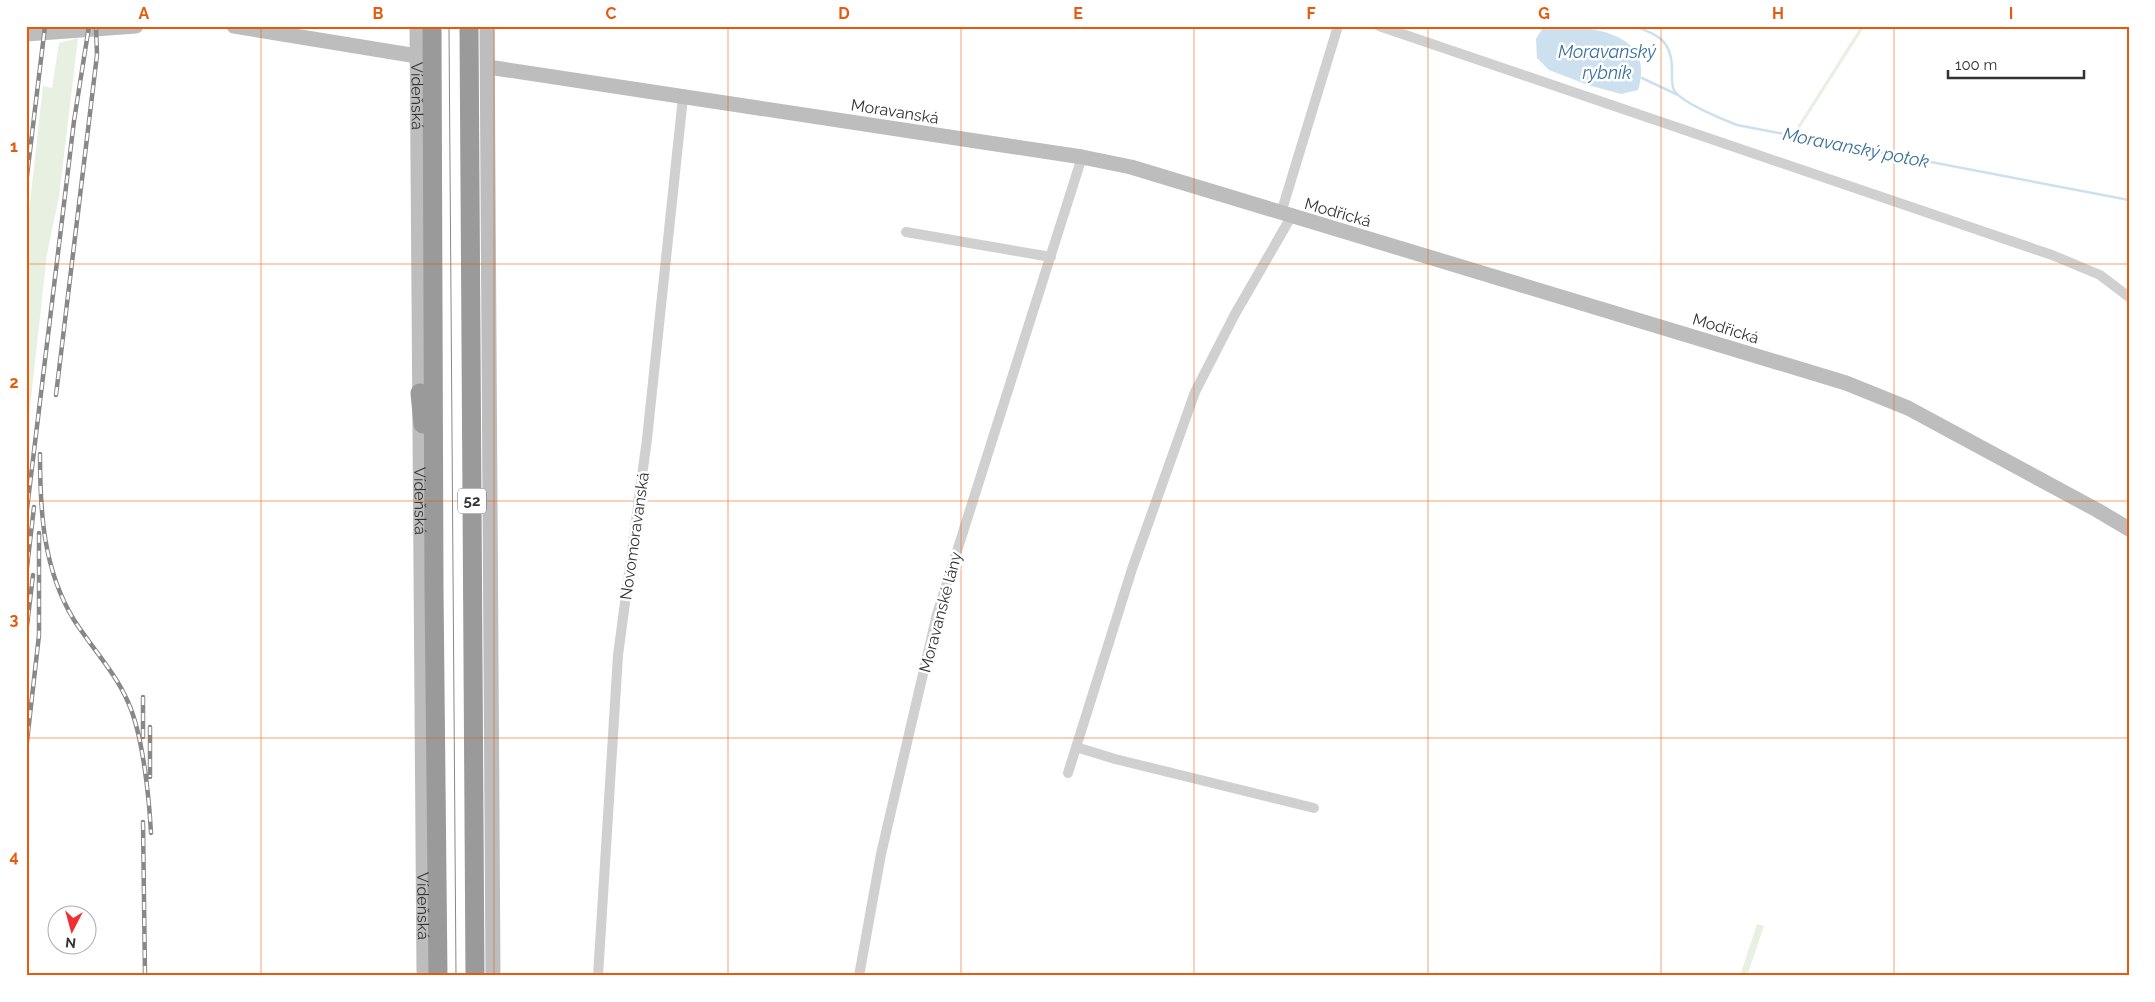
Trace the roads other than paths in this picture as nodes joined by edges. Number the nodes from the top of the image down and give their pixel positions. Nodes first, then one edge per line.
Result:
1 (136, 26) edge
2 (234, 26) edge
3 (417, 26) edge
4 (432, 26) edge
5 (468, 26) edge
6 (487, 26) edge
7 (1338, 26) edge
8 (1379, 26) edge
9 (26, 34) edge
10 (417, 56) junction
11 (488, 67) junction
12 (683, 97) junction
13 (1082, 157) junction
14 (1286, 215) junction
15 (906, 232) dead end
16 (1051, 256) junction
17 (2129, 297) edge
18 (420, 393) junction
19 (2129, 529) edge
20 (434, 588) junction
21 (1076, 747) junction
22 (1068, 773) dead end
23 (1314, 808) dead end
24 (424, 976) edge
25 (438, 976) edge
26 (475, 976) edge
27 (493, 976) edge
28 (598, 976) edge
29 (859, 976) edge

1 - 9 street
2 - 10 street
3 - 10 street, Vídeňská
4 - 20 highway, Vídeňská / 52
5 - 26 highway, 52
6 - 11 street
7 - 14 street
8 - 17 street
10 - 18 street, Vídeňská
11 - 12 street, Moravanská
11 - 27 street
12 - 13 street, Moravanská
12 - 28 street, Novomoravanská
13 - 14 street, Moravanská
13 - 16 street, Moravanské lány
14 - 19 street, Modřická
14 - 21 street
15 - 16 street
16 - 29 street, Moravanské lány
18 - 20 highway
18 - 24 street, Vídeňská
20 - 25 highway, Vídeňská / 52
21 - 22 street
21 - 23 street

